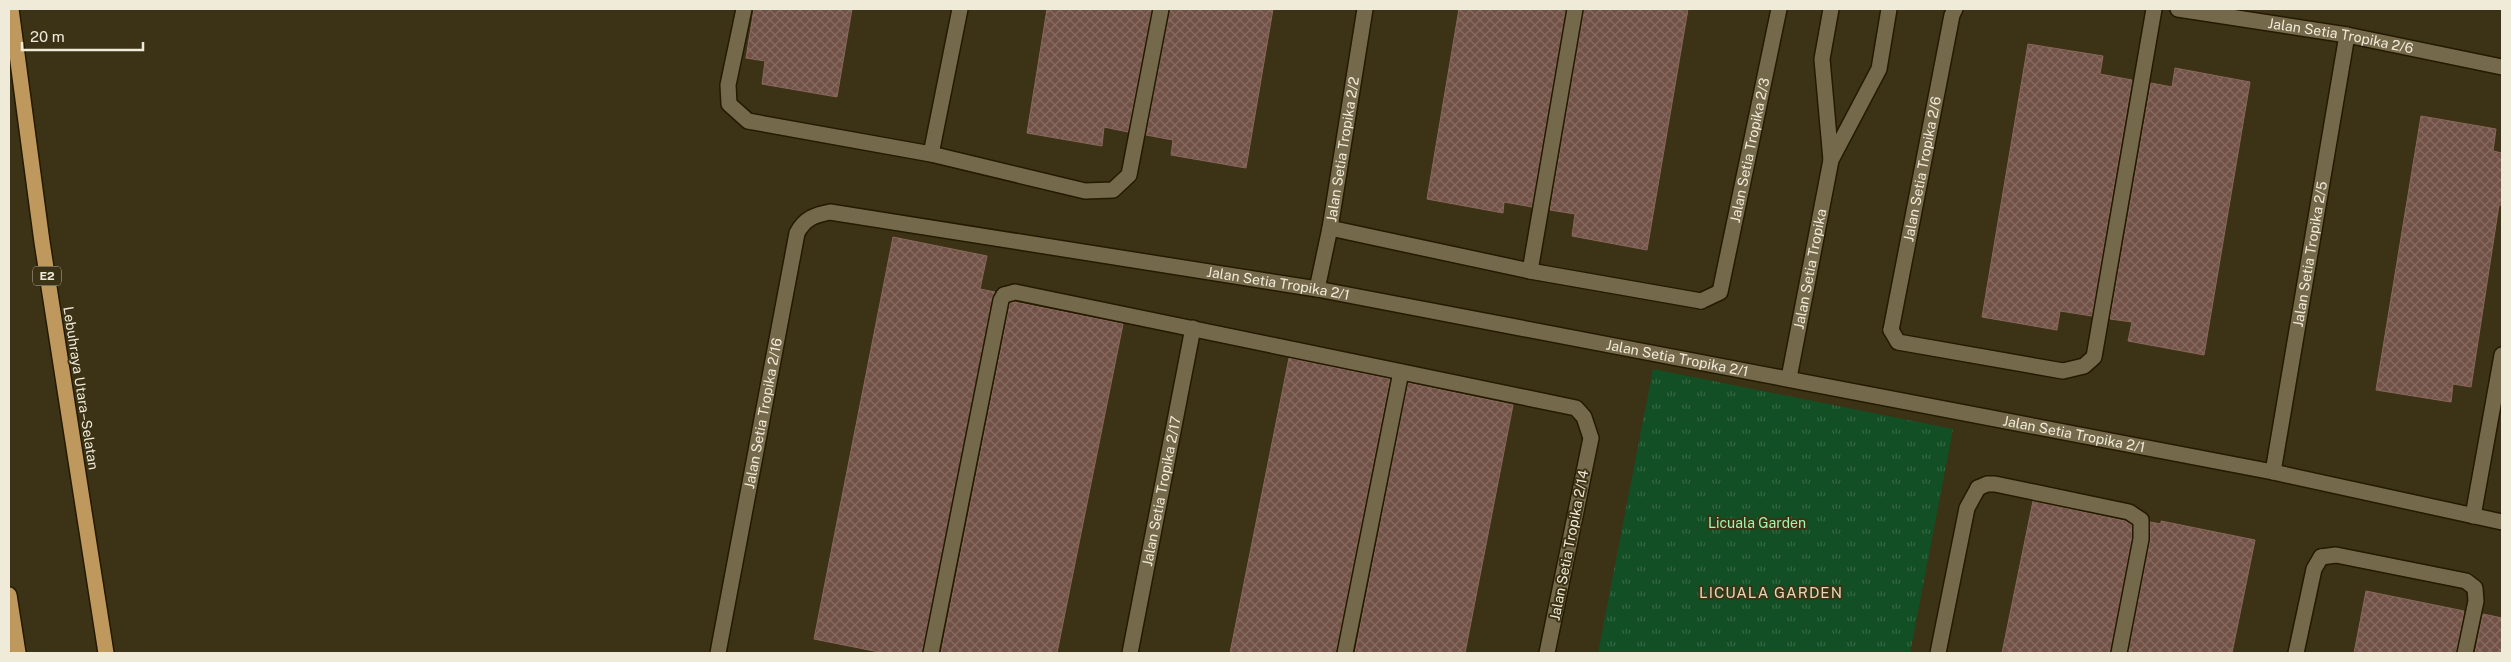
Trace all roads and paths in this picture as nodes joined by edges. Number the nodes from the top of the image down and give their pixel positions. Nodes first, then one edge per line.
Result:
1 (11, 9) edge
2 (744, 9) edge
3 (960, 9) edge
4 (1161, 9) edge
5 (1365, 9) edge
6 (1575, 9) edge
7 (1779, 9) edge
8 (1831, 9) edge
9 (1889, 9) edge
10 (1955, 9) edge
11 (2154, 9) edge
12 (2178, 9) edge
13 (2347, 35) junction
14 (2502, 67) edge
15 (931, 154) junction
16 (1832, 160) junction
17 (848, 213) joint
18 (1330, 228) junction
19 (1530, 271) junction
20 (1317, 289) junction
21 (1193, 328) junction
22 (2502, 355) edge
23 (1401, 372) junction
24 (1788, 378) junction
25 (2273, 472) junction
26 (2474, 516) junction
27 (2502, 522) edge
28 (89, 542) junction
29 (9, 595) edge
30 (18, 653) edge
31 (106, 653) edge
32 (113, 653) edge
33 (718, 653) edge
34 (931, 653) edge
35 (1130, 653) edge
36 (1345, 653) edge
37 (1547, 653) edge
38 (1938, 653) edge
39 (2119, 653) edge
40 (2296, 653) edge
41 (2465, 653) edge

1 - 28 highway, Lebuhraya Utara–Selatan / E2
2 - 15 street
3 - 15 street
4 - 15 street
5 - 18 street, Jalan Setia Tropika 2/2
6 - 19 street
7 - 19 street, Jalan Setia Tropika 2/3
8 - 16 street, Jalan Setia Tropika
9 - 16 street, Jalan Setia Tropika
10 - 11 street, Jalan Setia Tropika 2/6
12 - 13 street, Jalan Setia Tropika 2/6
13 - 14 street, Jalan Setia Tropika 2/6
13 - 25 street, Jalan Setia Tropika 2/5
16 - 24 street, Jalan Setia Tropika
17 - 20 street, Jalan Setia Tropika 2/1
17 - 33 street, Jalan Setia Tropika 2/16
18 - 19 street
18 - 20 street, Jalan Setia Tropika 2/2
20 - 24 street, Jalan Setia Tropika 2/1
21 - 23 street
21 - 34 street
21 - 35 street, Jalan Setia Tropika 2/17
22 - 26 street
23 - 36 street
23 - 37 street, Jalan Setia Tropika 2/14
24 - 25 street, Jalan Setia Tropika 2/1
25 - 26 street, Jalan Setia Tropika 2/1
26 - 27 street, Jalan Setia Tropika 2/1
28 - 31 highway, Lebuhraya Utara–Selatan / E2
28 - 32 highway
29 - 30 highway
38 - 39 street
40 - 41 street

